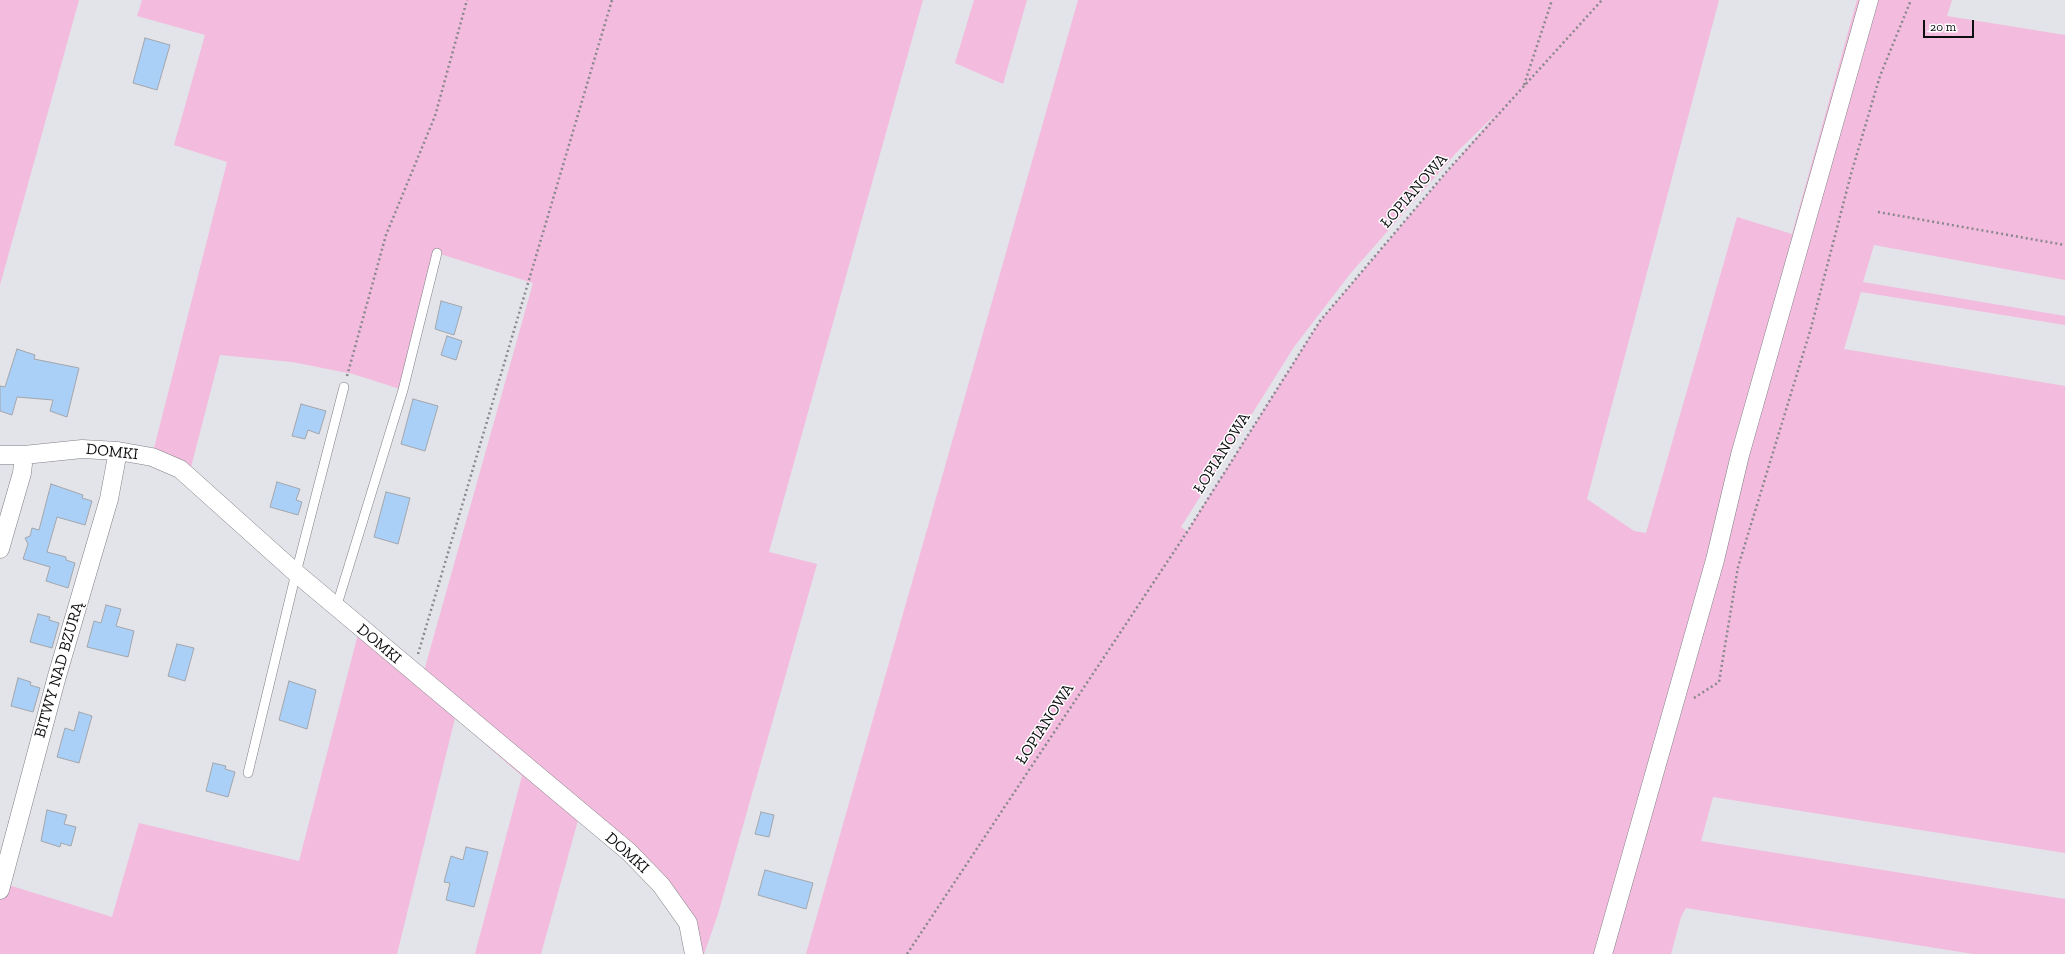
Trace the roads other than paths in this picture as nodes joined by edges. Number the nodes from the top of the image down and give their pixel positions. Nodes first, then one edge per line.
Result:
1 (1869, 0) edge
2 (437, 253) dead end
3 (344, 386) road end
4 (118, 451) junction
5 (0, 455) edge
6 (24, 455) junction
7 (0, 549) edge
8 (296, 574) junction
9 (336, 608) junction
10 (248, 773) dead end
11 (0, 890) edge
12 (694, 954) edge
13 (1603, 954) edge

1 - 13 street
2 - 9 lane
3 - 8 lane
4 - 6 street, DOMKI
4 - 8 street, DOMKI
4 - 11 street, BITWY NAD BZURĄ
5 - 6 street, DOMKI
6 - 7 street
8 - 9 street, DOMKI
8 - 10 lane
9 - 12 street, DOMKI

